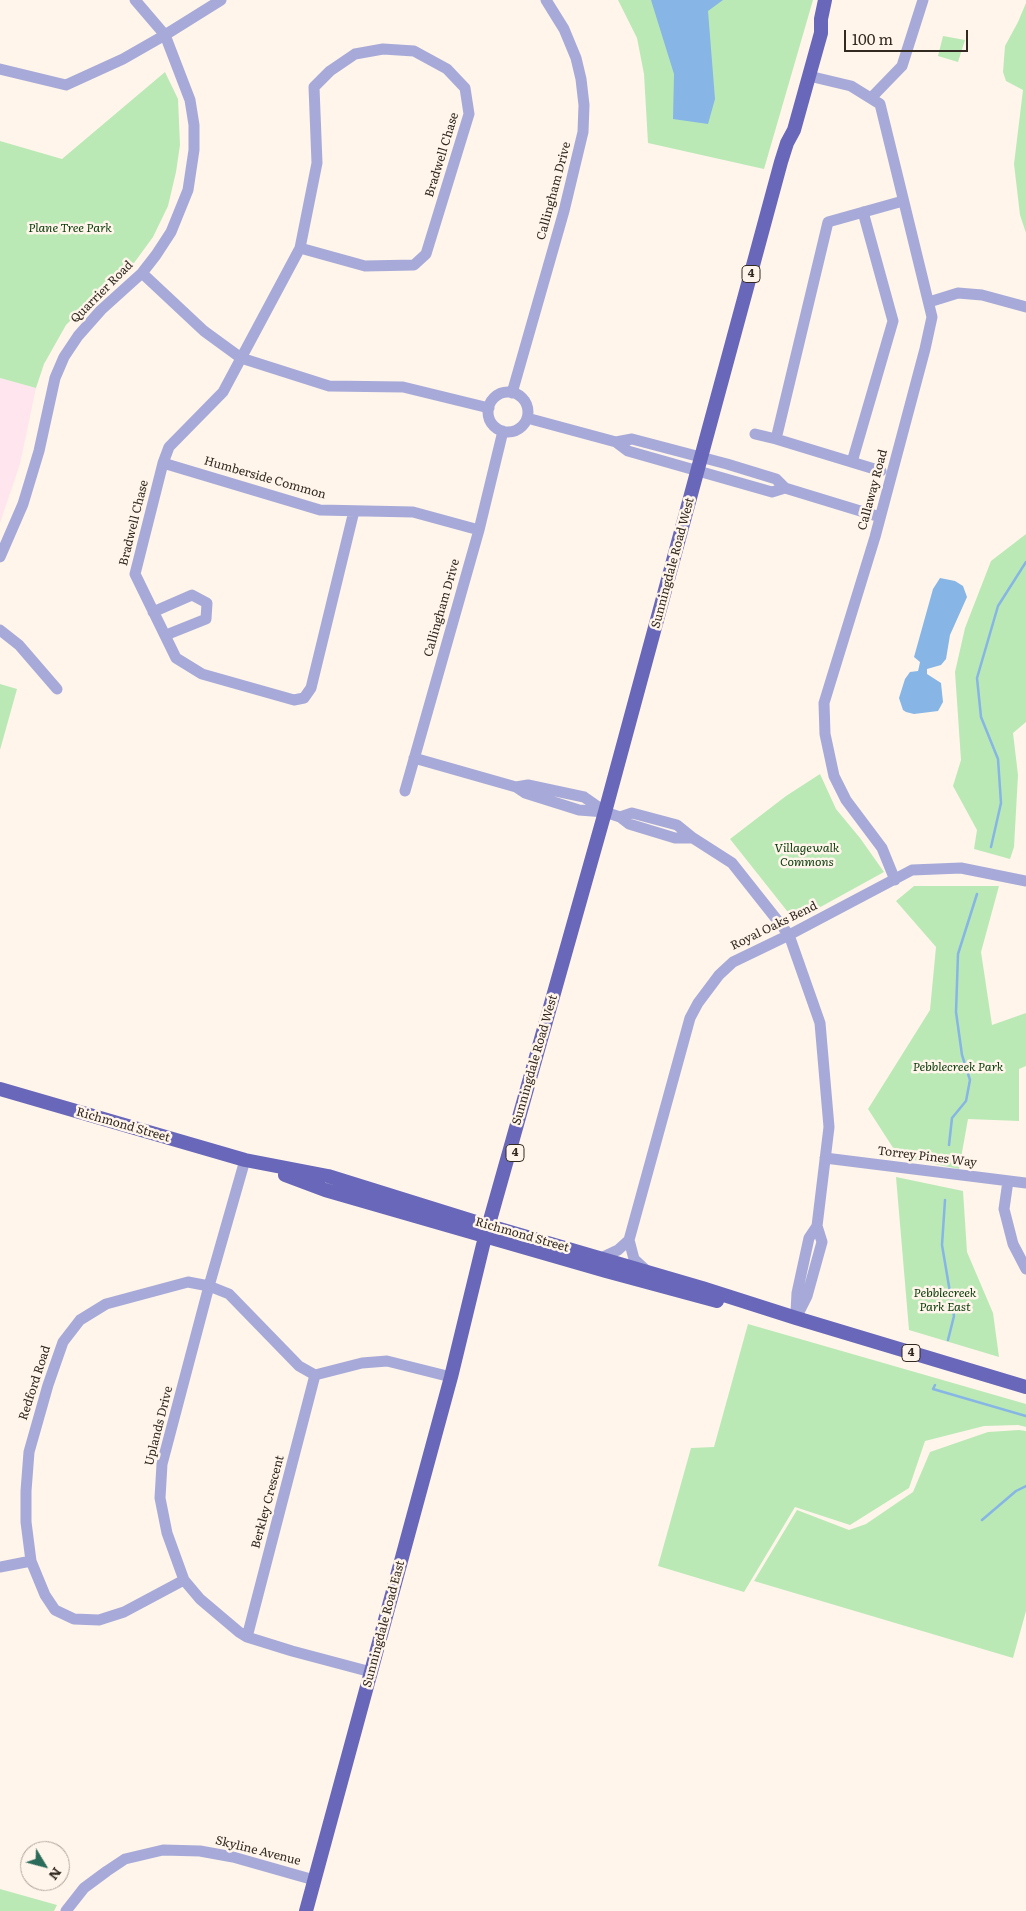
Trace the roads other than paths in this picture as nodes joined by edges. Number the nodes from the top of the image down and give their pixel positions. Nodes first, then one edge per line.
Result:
1 (135, 0) edge
2 (221, 0) edge
3 (546, 0) edge
4 (825, 0) edge
5 (922, 0) edge
6 (821, 19) junction
7 (165, 35) junction
8 (0, 69) edge
9 (809, 76) junction
10 (871, 98) junction
11 (787, 143) junction
12 (903, 201) junction
13 (863, 212) junction
14 (300, 248) junction
15 (142, 274) junction
16 (929, 302) junction
17 (1026, 307) edge
18 (241, 358) junction
19 (512, 392) junction
20 (489, 408) junction
21 (527, 418) junction
22 (503, 431) junction
23 (755, 434) dead end
24 (776, 439) junction
25 (616, 442) junction
26 (701, 457) junction
27 (852, 462) junction
28 (163, 463) junction
29 (697, 471) junction
30 (881, 471) dead end
31 (785, 488) junction
32 (354, 510) junction
33 (880, 517) junction
34 (479, 530) junction
35 (0, 557) edge
36 (153, 612) junction
37 (0, 630) edge
38 (166, 635) junction
39 (57, 689) dead end
40 (414, 758) junction
41 (404, 791) dead end
42 (605, 812) junction
43 (895, 880) junction
44 (1026, 880) edge
45 (789, 935) junction
46 (0, 1089) edge
47 (825, 1158) junction
48 (245, 1160) junction
49 (1008, 1181) junction
50 (1026, 1183) edge
51 (491, 1231) junction
52 (628, 1240) junction
53 (601, 1258) junction
54 (1026, 1269) edge
55 (648, 1272) junction
56 (209, 1286) junction
57 (796, 1318) junction
58 (315, 1375) junction
59 (451, 1377) junction
60 (1026, 1387) edge
61 (31, 1561) junction
62 (0, 1567) edge
63 (184, 1580) junction
64 (247, 1637) junction
65 (371, 1672) junction
66 (314, 1880) junction
67 (66, 1911) edge
68 (306, 1911) edge

1 - 7 street, Quarrier Road
2 - 7 street
3 - 19 street, Callingham Drive
4 - 6 main road, Sunningdale Road West / 4
5 - 10 street
6 - 9 main road, Sunningdale Road West
6 - 11 main road, Sunningdale Road West / 4
7 - 8 street
7 - 15 street, Quarrier Road
9 - 10 street, Callaway Road
9 - 11 main road, Sunningdale Road West
10 - 12 street, Callaway Road
11 - 26 main road, Sunningdale Road West / 4
12 - 13 street
12 - 16 street, Callaway Road
13 - 24 street
13 - 27 street
14 - 14 street, Bradwell Chase
14 - 18 street, Bradwell Chase
15 - 18 street
15 - 35 street, Quarrier Road
16 - 17 street
16 - 33 street, Callaway Road
18 - 20 street
18 - 28 street, Bradwell Chase
19 - 20 street
19 - 21 street
20 - 22 street
21 - 22 street
21 - 25 street
22 - 34 street, Callingham Drive
23 - 24 street
24 - 27 street
25 - 26 street
25 - 29 street
26 - 29 main road, Sunningdale Road West / 4
26 - 31 street
27 - 30 street
28 - 32 street, Humberside Common
28 - 36 street, Bradwell Chase
29 - 31 street
29 - 42 main road, Sunningdale Road West / 4
31 - 33 street
32 - 34 street, Humberside Common
32 - 38 street, Bradwell Chase
33 - 43 street, Callaway Road
34 - 40 street, Callingham Drive
36 - 38 street, Bradwell Chase
36 - 38 street
37 - 39 street
40 - 41 street, Callingham Drive
40 - 42 street
42 - 45 street
42 - 51 main road, Sunningdale Road West / 4
43 - 44 street, Royal Oaks Bend
43 - 45 street, Royal Oaks Bend
45 - 47 street
45 - 52 street, Royal Oaks Bend
46 - 48 main road, Richmond Street
47 - 49 street, Torrey Pines Way
47 - 57 street
48 - 51 main road, Richmond Street
48 - 56 street, Uplands Drive
49 - 50 street, Torrey Pines Way
49 - 54 street
51 - 53 main road, Richmond Street / 4
51 - 57 main road, Richmond Street
51 - 59 main road, Sunningdale Road East
52 - 53 street
52 - 55 street
53 - 55 main road, Richmond Street / 4
55 - 57 main road, Richmond Street / 4
56 - 58 street, Redford Road
56 - 61 street, Redford Road
56 - 63 street, Uplands Drive
57 - 60 main road, Richmond Street / 4
58 - 59 street
58 - 64 street, Berkley Crescent
59 - 65 main road, Sunningdale Road East
61 - 62 street
61 - 63 street, Redford Road
63 - 64 street, Uplands Drive
64 - 65 street, Uplands Drive
65 - 66 main road, Sunningdale Road East
66 - 67 street, Skyline Avenue
66 - 68 main road, Sunningdale Road East

